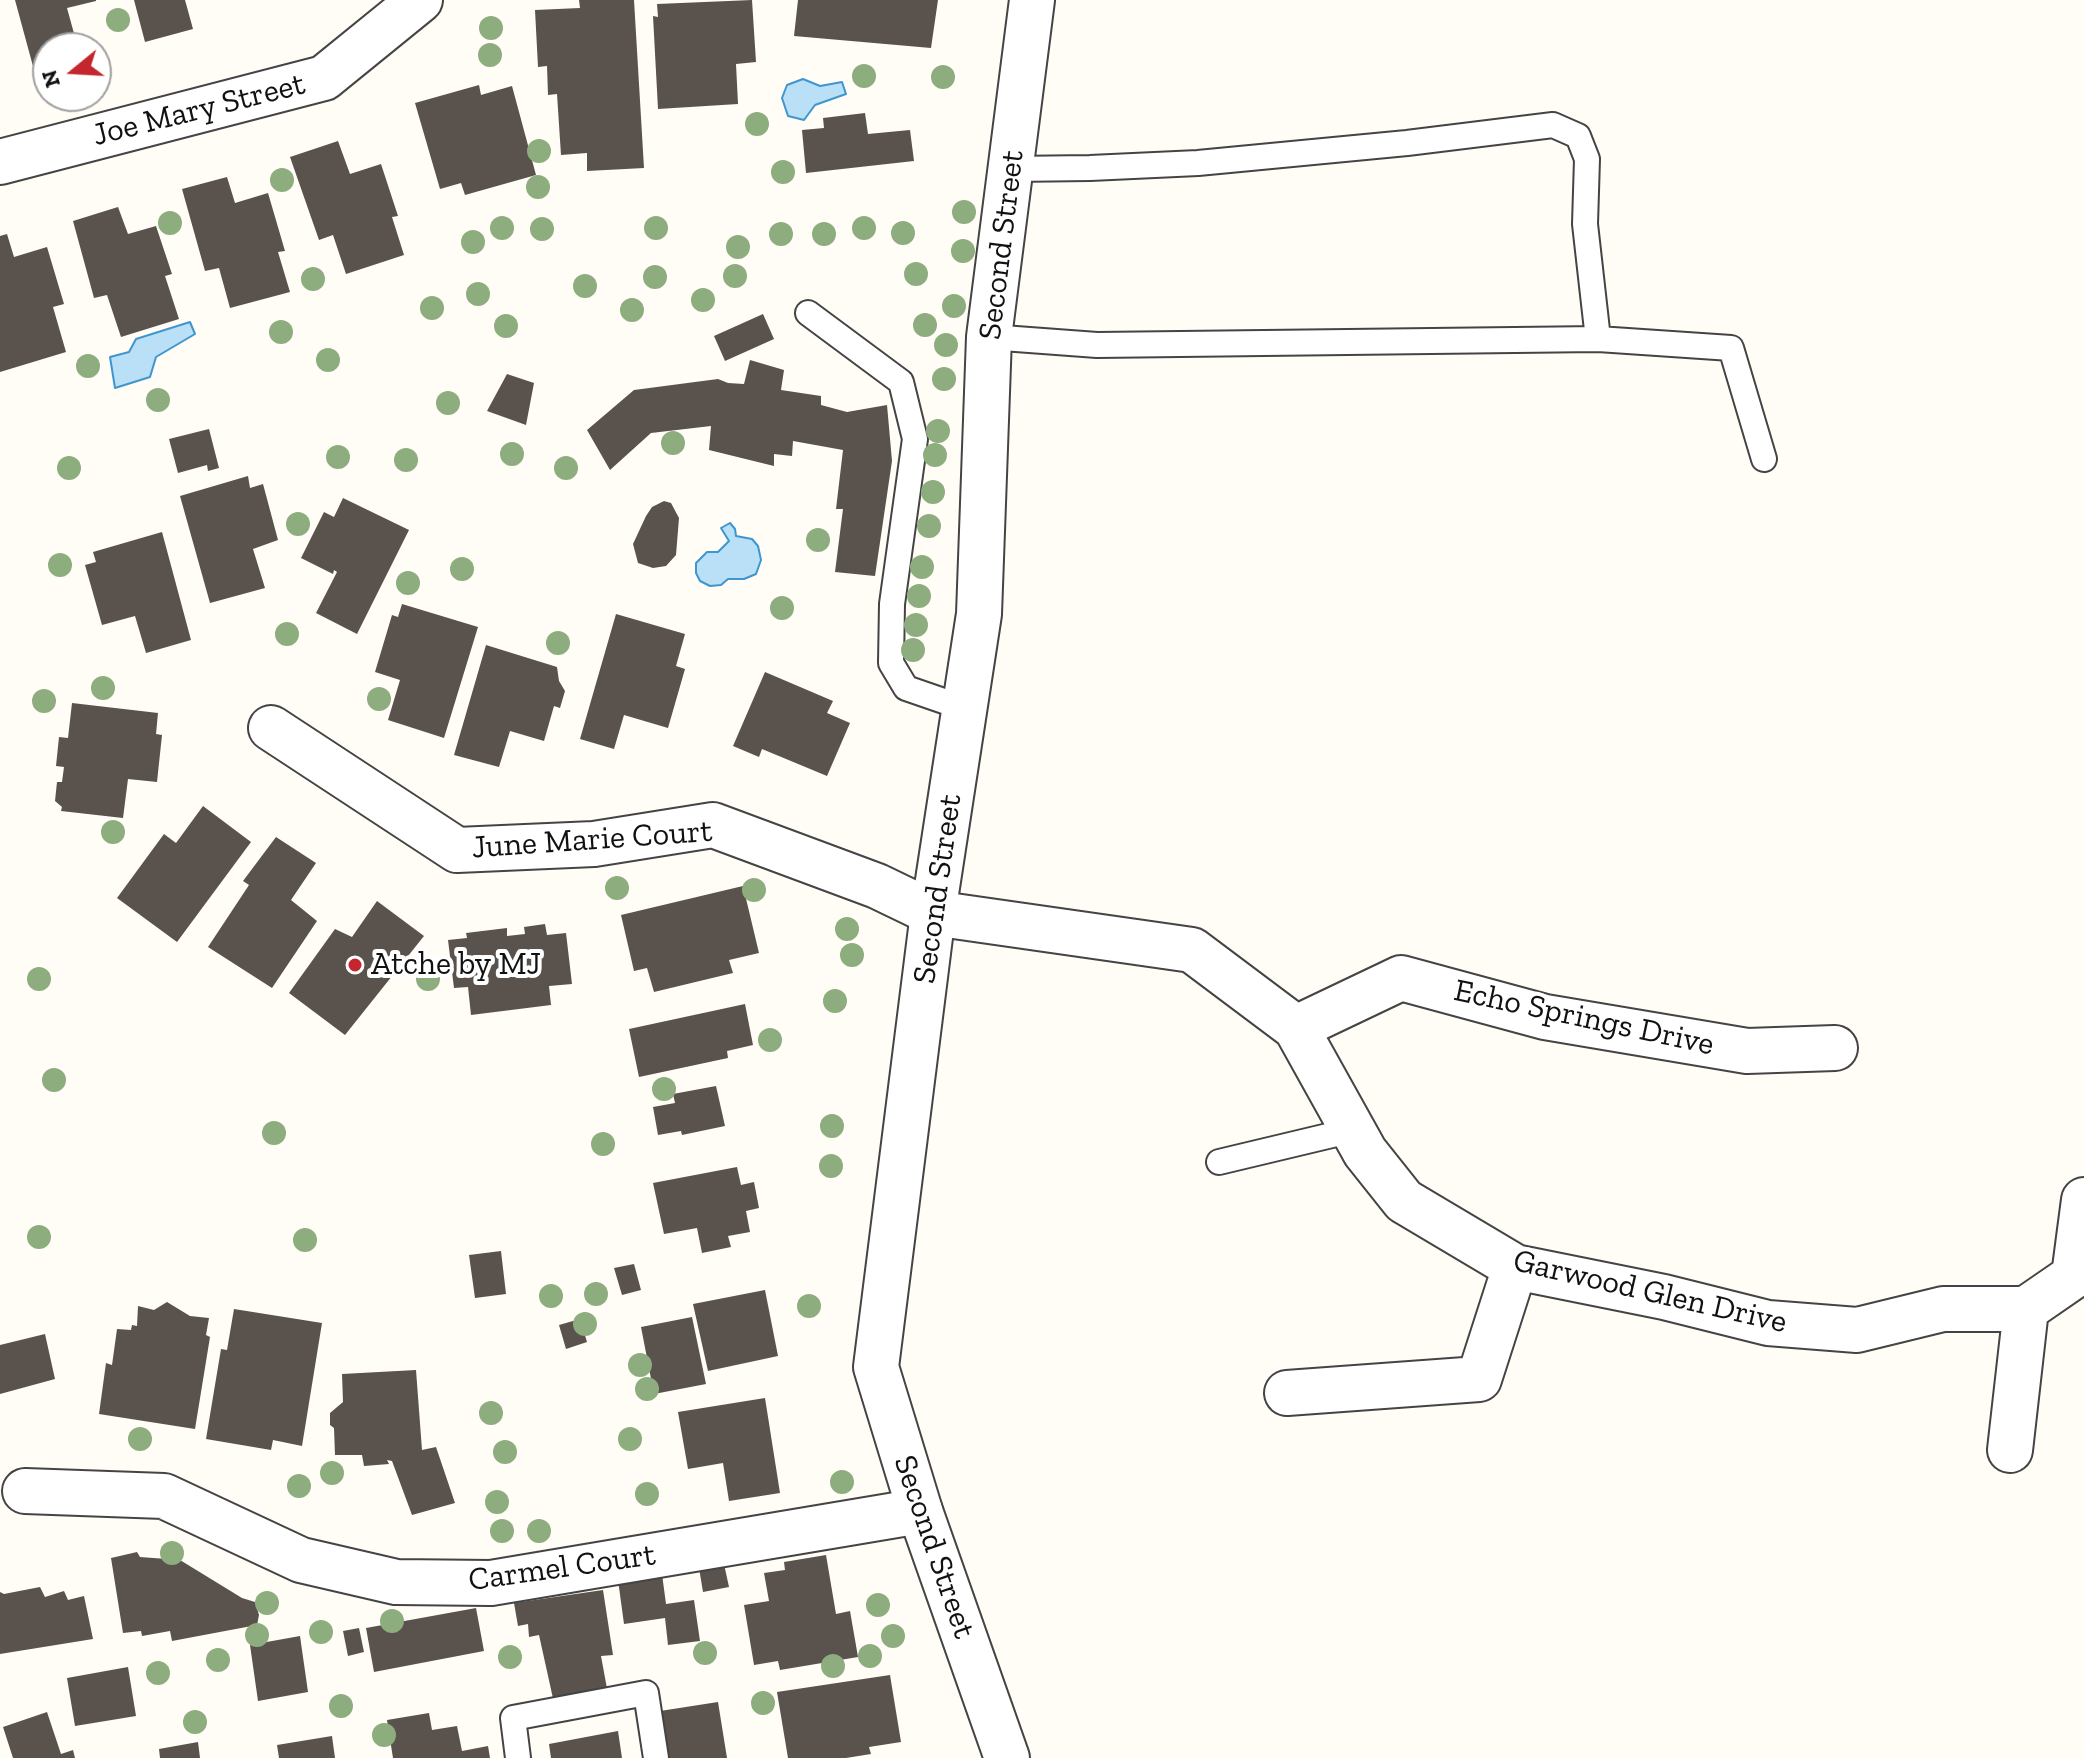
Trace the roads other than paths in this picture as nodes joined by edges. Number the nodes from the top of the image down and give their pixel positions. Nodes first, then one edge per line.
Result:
1 (420, 0) edge
2 (1032, 0) edge
3 (0, 162) edge
4 (1011, 169) junction
5 (808, 313) dead end
6 (989, 337) junction
7 (1598, 339) junction
8 (1764, 459) dead end
9 (964, 708) junction
10 (271, 728) dead end
11 (933, 913) junction
12 (1296, 1028) junction
13 (1835, 1048) dead end
14 (1353, 1130) junction
15 (1219, 1162) dead end
16 (2084, 1200) edge
17 (1515, 1267) junction
18 (2026, 1309) junction
19 (1287, 1393) dead end
20 (2010, 1450) dead end
21 (25, 1491) dead end
22 (920, 1511) junction
23 (518, 1758) edge
24 (656, 1758) edge
25 (1007, 1758) edge

1 - 3 street, Joe Mary Street
2 - 4 street, Second Street
4 - 6 street, Second Street
4 - 7 lane
5 - 9 lane
6 - 7 lane
6 - 9 street, Second Street
7 - 8 lane
9 - 11 street, Second Street
10 - 11 street, June Marie Court
11 - 12 street, Garwood Glen Drive
11 - 22 street, Second Street
12 - 13 street, Echo Springs Drive
12 - 14 street, Garwood Glen Drive
14 - 15 lane
14 - 17 street, Garwood Glen Drive
16 - 18 street
17 - 18 street, Garwood Glen Drive
17 - 19 street
18 - 20 street
21 - 22 street, Carmel Court
22 - 25 street, Second Street
23 - 24 lane

